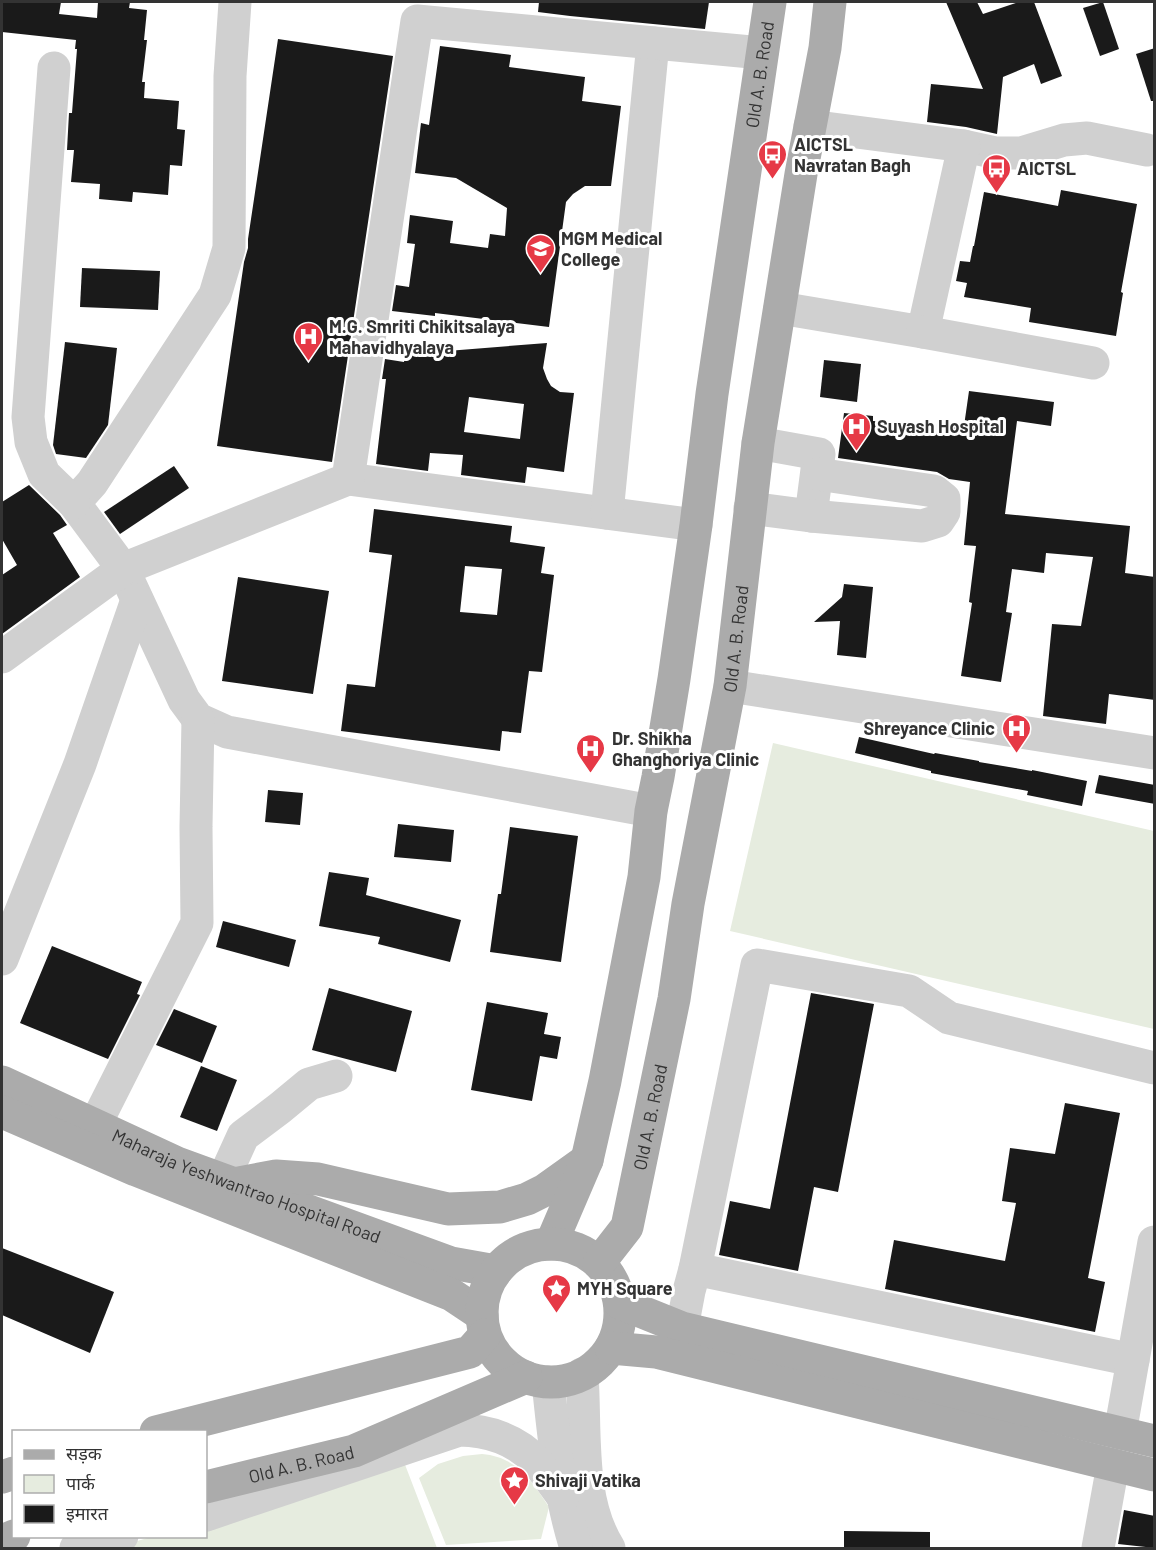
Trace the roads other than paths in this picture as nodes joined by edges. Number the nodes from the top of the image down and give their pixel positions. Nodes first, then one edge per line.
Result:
1 (236, 2) edge
2 (770, 2) edge
3 (830, 2) edge
4 (653, 43) junction
5 (762, 53) junction
6 (54, 68) dead end
7 (810, 126) junction
8 (964, 146) junction
9 (1147, 150) dead end
10 (780, 308) junction
11 (923, 332) junction
12 (1093, 363) dead end
13 (758, 443) junction
14 (817, 474) junction
15 (348, 479) junction
16 (74, 503) junction
17 (750, 508) junction
18 (607, 513) junction
19 (811, 516) junction
20 (696, 525) junction
21 (123, 569) junction
22 (137, 600) junction
23 (2, 657) edge
24 (730, 686) junction
25 (198, 719) junction
26 (1155, 753) edge
27 (651, 811) junction
28 (2, 959) edge
29 (1155, 1068) edge
30 (336, 1076) dead end
31 (2, 1082) edge
32 (2, 1112) edge
33 (95, 1125) junction
34 (587, 1160) junction
35 (229, 1182) junction
36 (1155, 1242) edge
37 (551, 1244) junction
38 (599, 1263) junction
39 (695, 1269) junction
40 (496, 1271) junction
41 (620, 1303) junction
42 (483, 1325) junction
43 (681, 1328) junction
44 (611, 1348) junction
45 (1133, 1359) junction
46 (582, 1374) junction
47 (537, 1379) junction
48 (160, 1430) edge
49 (1120, 1433) junction
50 (1155, 1442) edge
51 (1113, 1465) junction
52 (1155, 1475) edge
53 (207, 1487) edge
54 (562, 1497) junction
55 (207, 1515) edge
56 (114, 1538) edge
57 (76, 1548) edge
58 (576, 1548) edge
59 (609, 1548) edge
60 (1098, 1548) edge

1 - 16 street
2 - 5 main road, Old A. B. Road
3 - 7 main road, Old A. B. Road
4 - 5 street
4 - 15 street
4 - 18 street
5 - 20 main road, Old A. B. Road
6 - 16 street
7 - 8 street
7 - 10 main road, Old A. B. Road
8 - 9 street
8 - 11 street
10 - 11 street
10 - 13 main road, Old A. B. Road
11 - 12 street
13 - 14 street
13 - 17 main road, Old A. B. Road
14 - 19 street
14 - 19 street
15 - 18 street
15 - 21 street
16 - 21 street
17 - 19 street
17 - 24 main road, Old A. B. Road
18 - 20 street
20 - 27 main road, Old A. B. Road
21 - 22 street
21 - 23 street
22 - 25 street
22 - 28 street
24 - 26 street
24 - 38 main road, Old A. B. Road
25 - 27 street
25 - 33 street
27 - 34 main road, Old A. B. Road
29 - 39 street
30 - 35 street
31 - 33 main road, Maharaja Yeshwantrao Hospital Road
32 - 42 main road, Maharaja Yeshwantrao Hospital Road
33 - 35 main road, Maharaja Yeshwantrao Hospital Road
34 - 35 main road
34 - 37 main road, Old A. B. Road
35 - 40 main road, Maharaja Yeshwantrao Hospital Road
36 - 45 street
37 - 38 main road
37 - 40 main road
38 - 41 main road
39 - 43 street
39 - 45 street
40 - 42 main road
41 - 43 main road
41 - 44 main road
42 - 47 main road
42 - 48 main road
43 - 49 main road
44 - 46 main road
44 - 51 main road
45 - 49 street
46 - 47 main road
46 - 59 street
47 - 53 main road, Old A. B. Road
47 - 54 street
49 - 50 main road
51 - 52 main road
51 - 60 street
54 - 55 street
54 - 58 street
56 - 57 street

